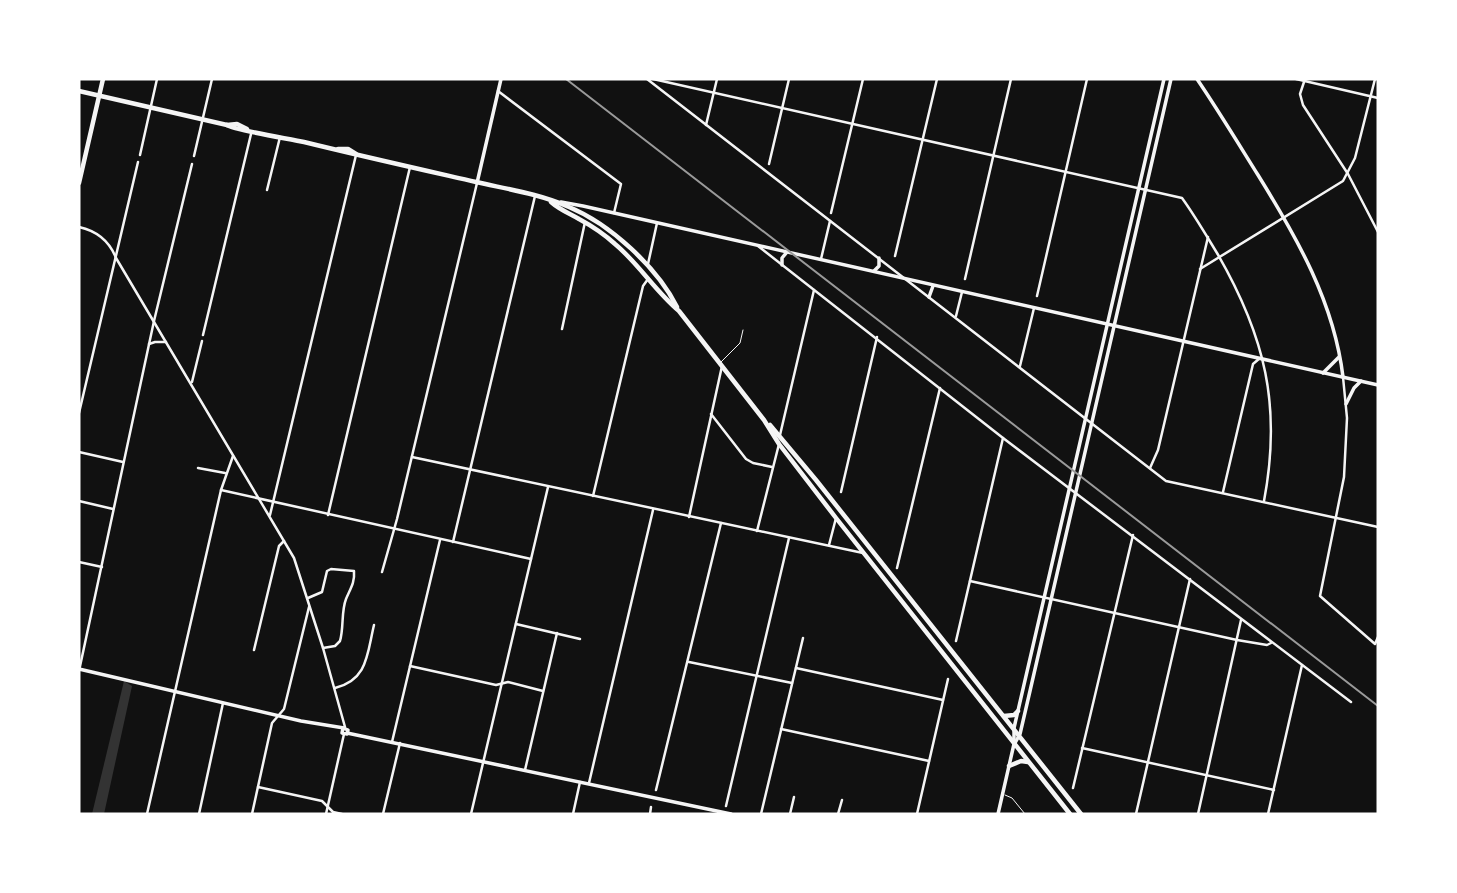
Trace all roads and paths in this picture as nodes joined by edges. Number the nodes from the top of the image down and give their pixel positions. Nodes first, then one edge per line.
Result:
1 (103, 79) edge
2 (157, 79) edge
3 (212, 79) edge
4 (501, 79) edge
5 (647, 79) edge
6 (653, 79) edge
7 (717, 79) edge
8 (789, 79) edge
9 (863, 79) edge
10 (937, 79) edge
11 (1011, 79) edge
12 (1087, 79) edge
13 (1164, 79) edge
14 (1171, 79) edge
15 (1197, 79) edge
16 (1296, 79) edge
17 (1375, 79) edge
18 (1305, 80) edge
19 (79, 91) edge
20 (498, 91) junction
21 (714, 92) junction
22 (99, 96) junction
23 (1371, 96) junction
24 (1378, 98) edge
25 (151, 107) junction
26 (783, 107) junction
27 (203, 119) junction
28 (853, 124) junction
29 (706, 125) junction
30 (250, 130) junction
31 (280, 137) junction
32 (923, 139) junction
33 (140, 155) dead end
34 (356, 155) junction
35 (994, 155) junction
36 (194, 156) dead end
37 (138, 162) dead end
38 (192, 164) dead end
39 (769, 164) dead end
40 (410, 167) junction
41 (1066, 171) junction
42 (1348, 174) junction
43 (79, 183) edge
44 (477, 183) junction
45 (1139, 187) junction
46 (1146, 189) junction
47 (267, 190) dead end
48 (535, 196) junction
49 (551, 201) junction
50 (614, 213) junction
51 (831, 213) dead end
52 (1285, 218) junction
53 (830, 221) junction
54 (585, 222) junction
55 (657, 223) junction
56 (79, 227) edge
57 (1378, 232) edge
58 (1208, 237) junction
59 (758, 246) junction
60 (787, 252) junction
61 (895, 256) dead end
62 (117, 258) junction
63 (879, 258) junction
64 (1220, 258) junction
65 (820, 260) junction
66 (782, 265) junction
67 (647, 266) junction
68 (1200, 269) junction
69 (872, 271) junction
70 (648, 278) junction
71 (905, 279) junction
72 (965, 279) dead end
73 (933, 285) junction
74 (814, 290) junction
75 (962, 292) junction
76 (1037, 296) dead end
77 (929, 297) junction
78 (1034, 308) junction
79 (679, 311) junction
80 (955, 317) junction
81 (154, 321) junction
82 (1108, 325) junction
83 (1114, 326) junction
84 (562, 329) dead end
85 (743, 330) dead end
86 (203, 335) dead end
87 (877, 337) junction
88 (202, 341) dead end
89 (1183, 341) junction
90 (166, 342) junction
91 (149, 344) junction
92 (1340, 356) junction
93 (1261, 359) junction
94 (721, 365) junction
95 (1020, 367) junction
96 (1323, 373) junction
97 (1342, 377) junction
98 (1362, 382) junction
99 (191, 384) junction
100 (1378, 385) edge
101 (940, 388) junction
102 (1346, 404) junction
103 (79, 413) edge
104 (711, 414) junction
105 (764, 419) junction
106 (1086, 419) junction
107 (1092, 424) junction
108 (780, 435) junction
109 (1003, 438) junction
110 (779, 444) junction
111 (79, 452) edge
112 (233, 456) junction
113 (412, 457) junction
114 (124, 463) junction
115 (198, 468) dead end
116 (773, 468) junction
117 (1150, 468) junction
118 (470, 470) junction
119 (225, 474) junction
120 (548, 487) junction
121 (1070, 488) junction
122 (221, 489) junction
123 (841, 492) dead end
124 (1076, 493) junction
125 (1223, 493) junction
126 (593, 496) junction
127 (259, 499) junction
128 (79, 501) edge
129 (272, 502) junction
130 (1263, 502) junction
131 (113, 509) junction
132 (653, 510) junction
133 (328, 515) junction
134 (270, 517) junction
135 (689, 517) junction
136 (836, 518) junction
137 (1337, 518) junction
138 (721, 523) junction
139 (1378, 527) edge
140 (394, 530) junction
141 (757, 531) junction
142 (1133, 535) junction
143 (789, 538) junction
144 (440, 539) junction
145 (284, 541) junction
146 (453, 542) junction
147 (828, 547) junction
148 (863, 553) junction
149 (878, 558) junction
150 (531, 559) junction
151 (79, 562) edge
152 (102, 567) junction
153 (897, 568) dead end
154 (382, 572) dead end
155 (1190, 579) junction
156 (970, 581) junction
157 (1045, 597) junction
158 (308, 598) junction
159 (1051, 599) junction
160 (310, 605) junction
161 (1113, 612) junction
162 (912, 615) junction
163 (1241, 620) junction
164 (928, 622) junction
165 (516, 624) junction
166 (374, 625) dead end
167 (1178, 627) junction
168 (557, 633) junction
169 (803, 638) dead end
170 (1378, 638) edge
171 (579, 639) dead end
172 (1237, 640) junction
173 (956, 641) dead end
174 (1272, 642) junction
175 (323, 648) junction
176 (254, 650) dead end
177 (689, 662) junction
178 (1302, 665) junction
179 (410, 666) junction
180 (796, 668) junction
181 (79, 670) edge
182 (756, 676) junction
183 (948, 679) dead end
184 (502, 683) junction
185 (792, 683) junction
186 (335, 688) junction
187 (544, 691) junction
188 (175, 692) junction
189 (943, 700) junction
190 (1351, 702) dead end
191 (223, 703) junction
192 (1018, 711) junction
193 (1002, 715) junction
194 (278, 716) junction
195 (1014, 728) junction
196 (781, 729) junction
197 (345, 731) junction
198 (1020, 734) junction
199 (392, 741) junction
200 (400, 743) junction
201 (1014, 744) junction
202 (1082, 748) junction
203 (484, 761) junction
204 (929, 761) junction
205 (1028, 762) junction
206 (1147, 763) junction
207 (1009, 766) junction
208 (525, 770) junction
209 (1207, 776) junction
210 (580, 782) junction
211 (589, 783) junction
212 (258, 787) junction
213 (1073, 788) dead end
214 (656, 790) dead end
215 (1274, 790) junction
216 (1002, 794) junction
217 (793, 797) dead end
218 (842, 800) dead end
219 (327, 806) junction
220 (726, 806) dead end
221 (651, 807) dead end
222 (147, 814) edge
223 (198, 814) edge
224 (252, 814) edge
225 (326, 814) edge
226 (342, 814) edge
227 (383, 814) edge
228 (471, 814) edge
229 (573, 814) edge
230 (650, 814) edge
231 (731, 814) edge
232 (761, 814) edge
233 (790, 814) edge
234 (838, 814) edge
235 (917, 814) edge
236 (998, 814) edge
237 (1025, 814) edge
238 (1070, 814) edge
239 (1081, 814) edge
240 (1136, 814) edge
241 (1198, 814) edge
242 (1268, 814) edge

1 - 22 main road
2 - 25 street
3 - 27 street
4 - 20 street
5 - 29 street
6 - 21 street
7 - 21 street
8 - 26 street
9 - 28 street
10 - 32 street
11 - 35 street
12 - 41 street
13 - 45 street
14 - 46 street
15 - 52 street
16 - 18 street
17 - 23 street
18 - 23 street
18 - 42 street
19 - 22 main road
20 - 44 street
20 - 50 street
21 - 26 street
21 - 29 street
22 - 25 main road
22 - 43 main road
23 - 24 street
23 - 42 street
25 - 27 main road
25 - 33 street
26 - 28 street
26 - 39 street
27 - 30 main road
27 - 36 street
28 - 32 street
28 - 51 street
29 - 53 street
30 - 31 main road
30 - 86 street
31 - 34 main road
31 - 47 street
32 - 35 street
32 - 61 street
34 - 40 main road
34 - 129 street
35 - 41 street
35 - 72 street
37 - 62 street
38 - 81 street
40 - 44 main road
40 - 133 street
41 - 45 street
41 - 76 street
42 - 52 street
42 - 57 street
44 - 48 main road
44 - 113 street
45 - 46 street
45 - 82 street
46 - 58 street
46 - 83 street
48 - 49 main road
48 - 118 street
49 - 50 street
49 - 54 main road
49 - 67 main road
50 - 55 street
52 - 64 street
52 - 92 street
53 - 63 street
53 - 65 street
54 - 70 main road
54 - 84 street
55 - 59 street
55 - 67 street
56 - 62 street
58 - 64 street
58 - 68 street
59 - 60 street
59 - 66 street
60 - 65 street
60 - 66 street
62 - 81 street
62 - 103 street
63 - 69 street
63 - 71 street
64 - 68 street
64 - 93 street
65 - 69 street
66 - 74 street
67 - 79 main road
68 - 89 street
69 - 71 street
70 - 79 main road
70 - 126 street
71 - 73 street
71 - 77 street
73 - 75 street
73 - 77 street
74 - 87 street
74 - 108 street
75 - 78 street
75 - 80 street
77 - 80 street
78 - 82 street
78 - 95 street
79 - 94 main road
80 - 95 street
81 - 90 street
81 - 91 street
82 - 83 street
82 - 106 street
83 - 89 street
83 - 107 street
85 - 94 lane
87 - 101 street
87 - 123 street
88 - 99 street
89 - 93 street
89 - 117 street
90 - 91 street
90 - 99 street
91 - 114 street
92 - 96 street
92 - 97 street
93 - 96 street
93 - 125 street
93 - 130 street
94 - 104 street
94 - 105 main road
95 - 106 street
96 - 97 street
97 - 98 street
97 - 102 street
98 - 100 street
98 - 102 street
99 - 112 street
101 - 109 street
101 - 153 street
102 - 137 street
104 - 116 street
104 - 135 street
105 - 108 main road
105 - 110 main road
106 - 107 street
106 - 121 street
107 - 117 street
107 - 124 street
108 - 149 main road
109 - 121 street
109 - 156 street
110 - 116 street
110 - 136 main road
111 - 114 street
112 - 119 street
112 - 127 street
113 - 118 street
113 - 140 street
114 - 131 street
115 - 119 street
116 - 141 street
117 - 125 street
118 - 120 street
118 - 146 street
119 - 122 street
120 - 126 street
120 - 150 street
121 - 124 street
121 - 157 street
122 - 127 street
122 - 188 street
124 - 142 street
124 - 159 street
125 - 130 street
126 - 132 street
127 - 129 street
127 - 134 street
128 - 131 street
129 - 133 street
129 - 134 street
130 - 137 street
131 - 152 street
132 - 135 street
132 - 211 street
133 - 140 street
134 - 145 street
135 - 138 street
136 - 147 street
136 - 148 main road
137 - 139 street
137 - 170 street
138 - 141 street
138 - 177 street
140 - 144 street
140 - 154 street
141 - 143 street
142 - 155 street
142 - 161 street
143 - 147 street
143 - 182 street
144 - 146 street
144 - 179 street
145 - 158 street
145 - 176 street
146 - 150 street
147 - 148 street
148 - 149 main road
148 - 162 main road
149 - 164 main road
150 - 165 street
151 - 152 street
152 - 181 street
155 - 163 street
155 - 167 street
156 - 157 street
156 - 173 street
157 - 159 street
157 - 192 street
158 - 160 street
158 - 175 street
159 - 161 street
159 - 198 street
160 - 175 street
160 - 194 street
161 - 167 street
161 - 202 street
162 - 164 main road
162 - 201 main road
163 - 172 street
163 - 174 street
164 - 193 main road
165 - 168 street
165 - 184 street
166 - 186 street
167 - 172 street
167 - 206 street
168 - 171 street
168 - 187 street
169 - 180 street
172 - 174 street
172 - 209 street
174 - 178 street
175 - 186 street
177 - 182 street
177 - 214 street
178 - 190 street
178 - 215 street
179 - 184 street
179 - 199 street
180 - 185 street
180 - 189 street
181 - 188 street
182 - 185 street
182 - 220 street
183 - 189 street
184 - 187 street
184 - 203 street
185 - 196 street
186 - 197 street
187 - 208 street
188 - 191 street
188 - 222 street
189 - 204 street
191 - 194 street
191 - 223 street
192 - 193 main road
192 - 195 street
193 - 195 main road
194 - 197 street
194 - 212 street
195 - 198 main road
195 - 201 street
196 - 204 street
196 - 232 street
197 - 199 street
197 - 219 street
198 - 201 street
198 - 239 main road
199 - 200 street
200 - 203 street
200 - 227 street
201 - 205 main road
201 - 207 street
202 - 206 street
202 - 213 street
203 - 208 street
203 - 228 street
204 - 235 street
205 - 207 main road
205 - 238 main road
206 - 209 street
206 - 240 street
207 - 216 street
208 - 210 street
209 - 215 street
209 - 241 street
210 - 211 street
210 - 229 street
211 - 231 street
212 - 219 street
212 - 224 street
215 - 242 street
216 - 236 street
216 - 237 lane
217 - 233 street
218 - 234 street
219 - 225 street
219 - 226 street
221 - 230 street

